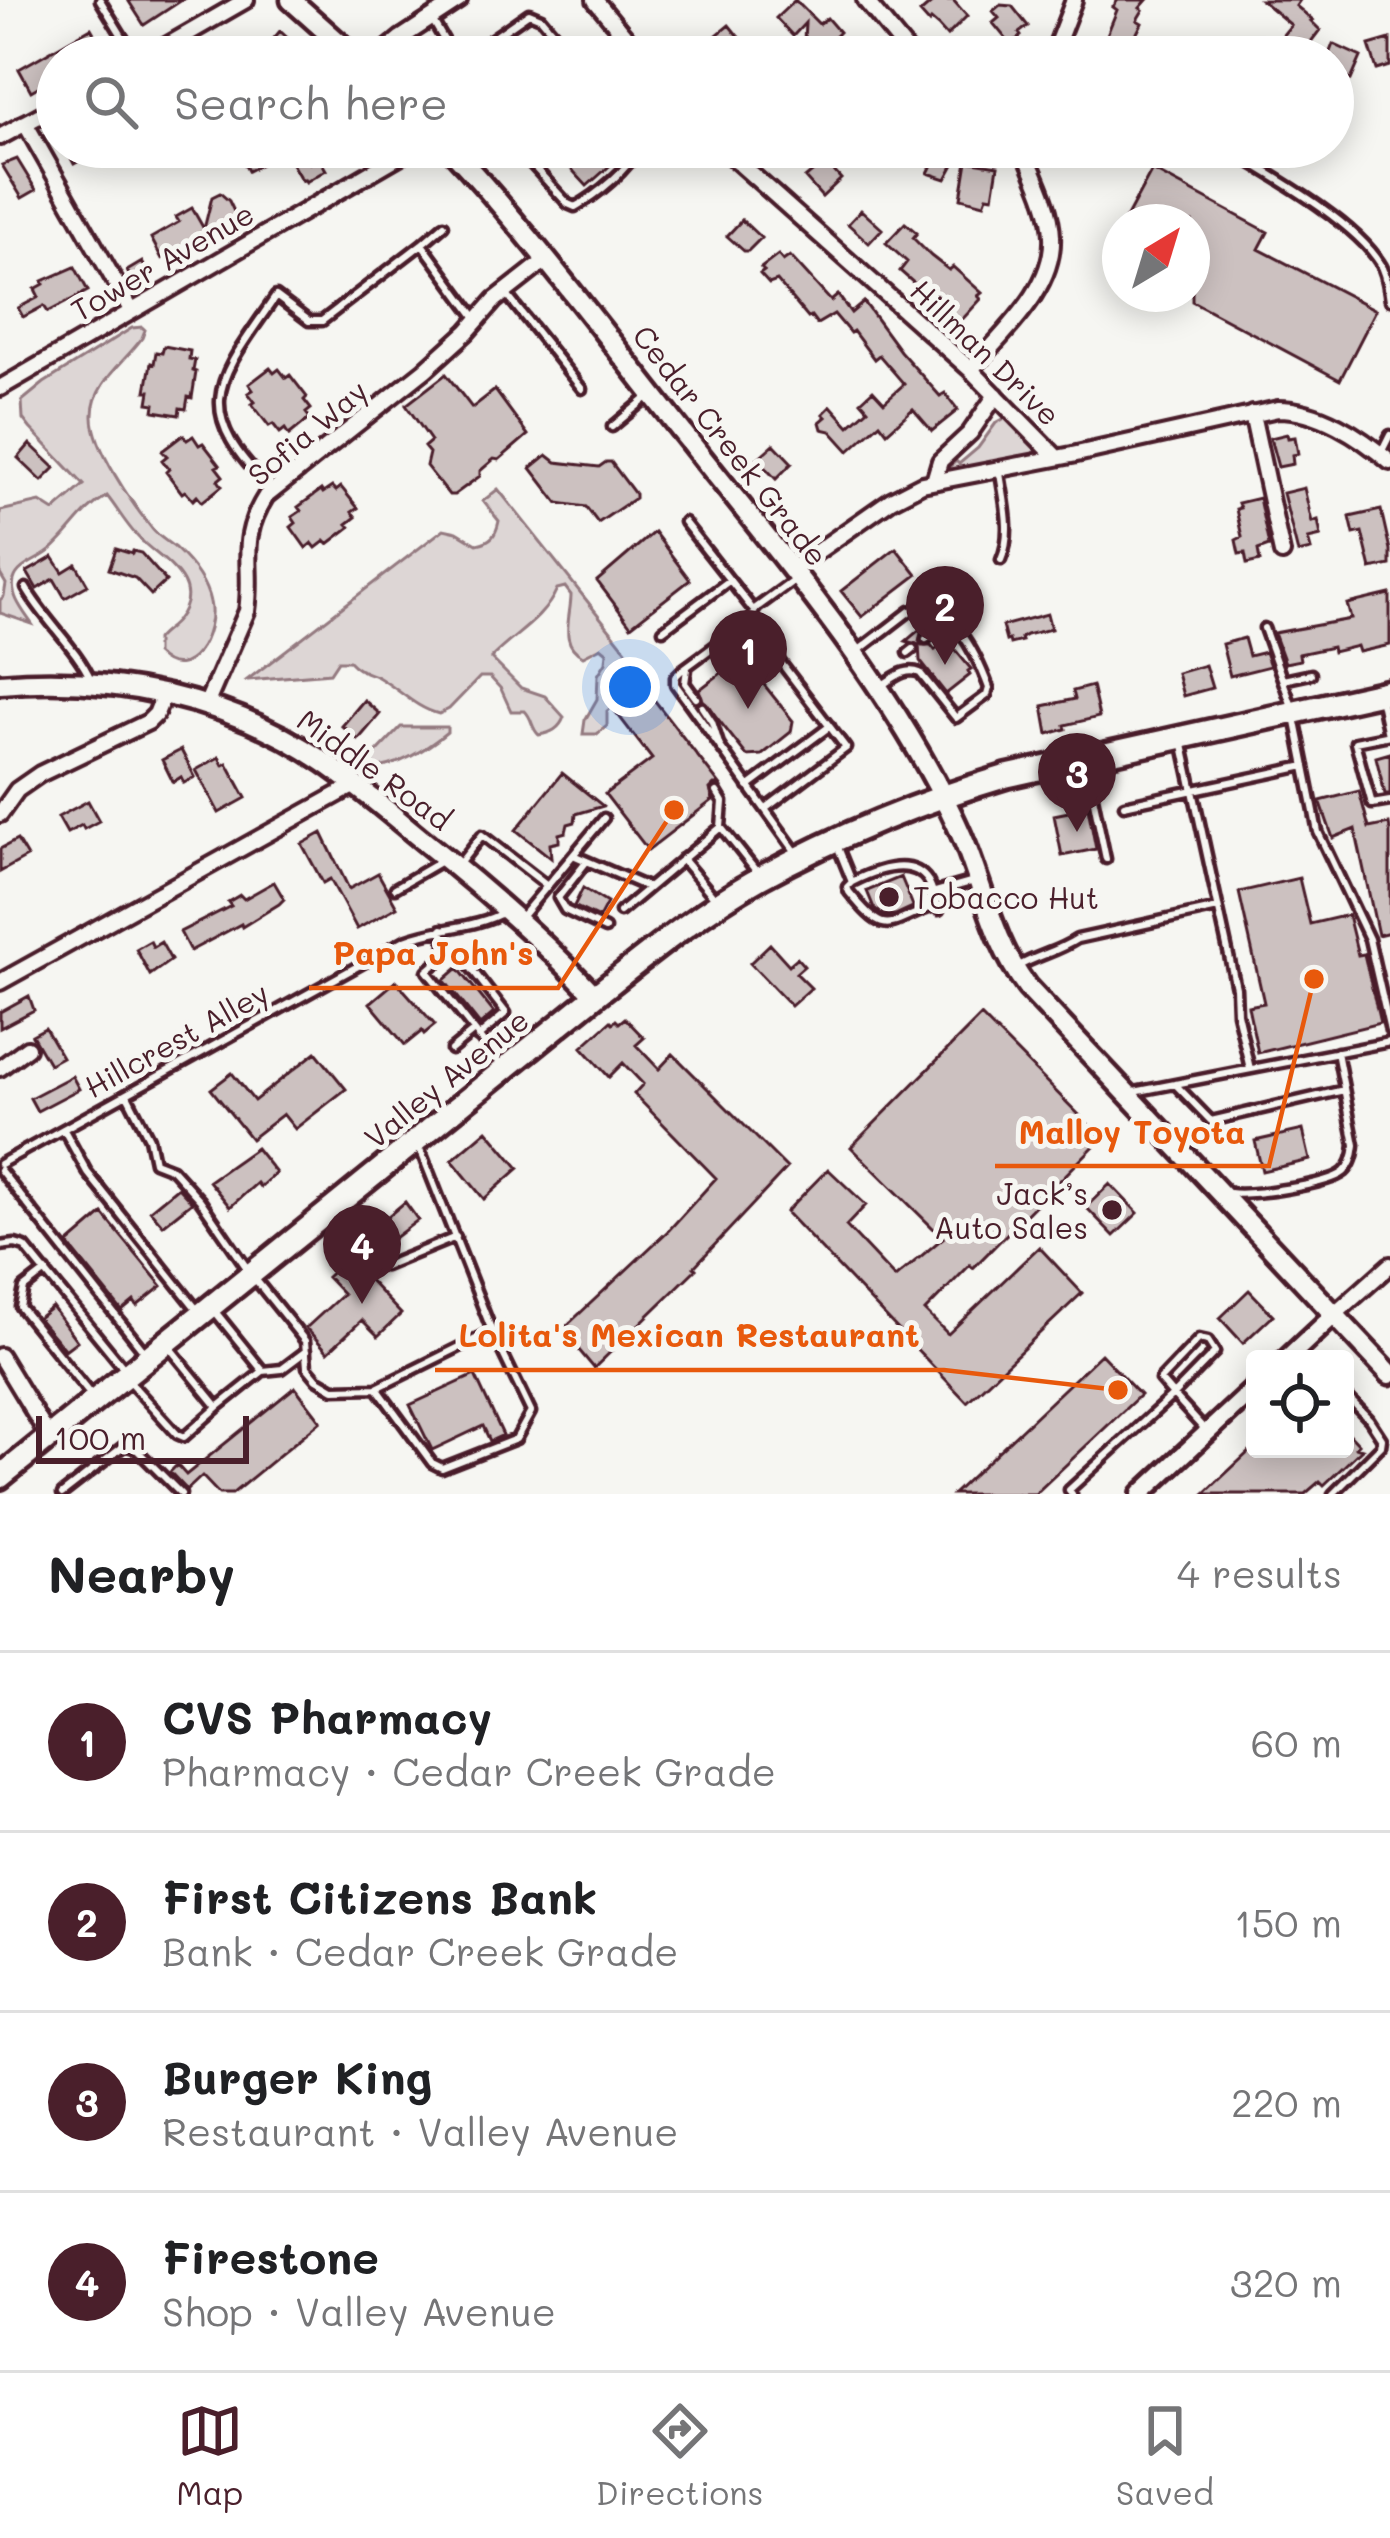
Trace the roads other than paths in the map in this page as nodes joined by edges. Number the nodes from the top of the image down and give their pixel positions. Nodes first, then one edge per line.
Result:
1 (100, 0) edge
2 (246, 0) edge
3 (291, 0) edge
4 (459, 0) edge
5 (595, 0) edge
6 (865, 0) edge
7 (1074, 0) edge
8 (431, 18) junction
9 (122, 36) edge
10 (183, 36) edge
11 (331, 36) edge
12 (407, 36) edge
13 (442, 36) edge
14 (496, 36) edge
15 (556, 36) edge
16 (624, 36) edge
17 (895, 36) edge
18 (1060, 36) edge
19 (36, 117) edge
20 (25, 123) junction
21 (0, 137) edge
22 (36, 142) edge
23 (51, 168) edge
24 (378, 168) edge
25 (468, 168) edge
26 (535, 168) edge
27 (623, 168) edge
28 (744, 168) edge
29 (1031, 168) edge
30 (1260, 168) edge
31 (444, 225) dead end
32 (422, 244) junction
33 (547, 260) junction
34 (505, 292) junction
35 (1390, 300) edge
36 (131, 310) junction
37 (478, 321) junction
38 (970, 370) junction
39 (0, 388) edge
40 (582, 389) dead end
41 (652, 394) junction
42 (996, 395) junction
43 (1252, 414) junction
44 (613, 427) dead end
45 (1390, 435) edge
46 (1056, 457) junction
47 (1385, 458) edge
48 (999, 469) junction
49 (934, 481) junction
50 (272, 490) junction
51 (684, 522) dead end
52 (1282, 553) dead end
53 (1001, 560) dead end
54 (794, 574) junction
55 (730, 580) junction
56 (26, 588) dead end
57 (753, 615) junction
58 (1264, 628) dead end
59 (663, 630) dead end
60 (962, 636) junction
61 (926, 639) dead end
62 (855, 654) junction
63 (694, 662) junction
64 (1311, 674) dead end
65 (1282, 680) junction
66 (92, 683) junction
67 (0, 684) edge
68 (879, 687) junction
69 (1385, 692) edge
70 (164, 694) junction
71 (696, 698) dead end
72 (206, 705) junction
73 (702, 707) dead end
74 (1294, 712) junction
75 (830, 726) junction
76 (1389, 735) edge
77 (1181, 738) junction
78 (721, 750) junction
79 (1085, 759) junction
80 (1305, 766) junction
81 (355, 785) junction
82 (748, 787) junction
83 (17, 790) junction
84 (1192, 791) junction
85 (717, 792) dead end
86 (0, 796) edge
87 (942, 797) junction
88 (1390, 800) edge
89 (1124, 805) dead end
90 (765, 809) junction
91 (0, 814) edge
92 (604, 818) dead end
93 (721, 827) junction
94 (835, 842) junction
95 (573, 855) junction
96 (800, 858) junction
97 (682, 859) junction
98 (1106, 860) dead end
99 (587, 861) junction
100 (451, 863) junction
101 (762, 878) junction
102 (977, 880) junction
103 (852, 881) junction
104 (548, 886) junction
105 (647, 887) junction
106 (395, 888) dead end
107 (932, 893) junction
108 (720, 904) junction
109 (1218, 908) junction
110 (620, 912) dead end
111 (514, 914) junction
112 (442, 929) junction
113 (604, 929) dead end
114 (447, 954) junction
115 (1014, 969) junction
116 (475, 974) junction
117 (467, 980) dead end
118 (0, 982) edge
119 (595, 996) junction
120 (1390, 1031) edge
121 (476, 1034) junction
122 (1390, 1042) edge
123 (27, 1048) dead end
124 (452, 1050) dead end
125 (1337, 1052) junction
126 (0, 1068) edge
127 (504, 1069) junction
128 (1250, 1070) junction
129 (1175, 1084) junction
130 (1344, 1090) junction
131 (127, 1094) junction
132 (1127, 1094) junction
133 (63, 1129) junction
134 (416, 1141) junction
135 (0, 1167) edge
136 (1219, 1192) junction
137 (338, 1204) junction
138 (456, 1237) junction
139 (0, 1246) edge
140 (1389, 1269) edge
141 (46, 1271) junction
142 (251, 1274) junction
143 (206, 1311) junction
144 (1334, 1315) junction
145 (492, 1331) junction
146 (1297, 1350) edge
147 (158, 1351) junction
148 (306, 1351) junction
149 (0, 1356) edge
150 (1388, 1368) edge
151 (263, 1371) junction
152 (127, 1375) junction
153 (377, 1388) junction
154 (1172, 1394) junction
155 (1246, 1396) edge
156 (95, 1401) junction
157 (1354, 1403) edge
158 (218, 1407) junction
159 (1208, 1432) junction
160 (50, 1437) junction
161 (0, 1477) edge
162 (1069, 1493) edge
163 (62, 1494) edge
164 (182, 1494) edge
165 (1141, 1494) edge
166 (1333, 1494) edge

1 - 9 lane
2 - 10 street
3 - 11 main road
4 - 8 street
5 - 16 street
6 - 17 street
7 - 18 street
8 - 12 street
8 - 13 lane
14 - 15 lane
19 - 20 street
20 - 21 street
20 - 22 street
23 - 36 street
24 - 36 street, Tower Avenue
25 - 33 main road, Cedar Creek Grade
26 - 27 lane
28 - 38 street, Hillman Drive
29 - 38 street
30 - 35 lane
31 - 32 lane
32 - 37 lane
32 - 50 lane
33 - 34 street, Sofia Way
33 - 41 main road, Cedar Creek Grade
34 - 37 street, Sofia Way
34 - 40 lane
36 - 39 street, Tower Avenue
37 - 50 street, Sofia Way
38 - 42 street, Hillman Drive
41 - 44 lane
41 - 54 main road, Cedar Creek Grade
42 - 46 street, Hillman Drive
42 - 49 street
43 - 46 street, Hillman Drive
43 - 47 street, Hillman Drive
43 - 52 street
45 - 47 lane
46 - 48 street
48 - 49 street
48 - 53 lane
49 - 54 street
50 - 72 street, Sofia Way
51 - 55 lane
54 - 57 lane
54 - 62 main road, Cedar Creek Grade
55 - 57 lane
55 - 59 lane
56 - 66 lane
57 - 63 lane
57 - 75 lane
58 - 65 lane
60 - 61 lane
60 - 62 lane
60 - 68 lane
62 - 68 main road, Cedar Creek Grade
63 - 71 lane
63 - 78 lane
64 - 65 lane
65 - 74 lane
66 - 67 main road, Middle Road
66 - 70 main road, Middle Road
68 - 87 main road, Cedar Creek Grade
69 - 74 main road, Valley Avenue
69 - 76 lane
70 - 72 main road, Middle Road
70 - 83 street
72 - 81 main road, Middle Road
73 - 78 lane
74 - 77 main road, Valley Avenue
74 - 80 lane
75 - 82 lane
75 - 90 lane
76 - 88 lane
77 - 79 main road, Valley Avenue
77 - 84 lane
78 - 82 lane
79 - 87 main road, Valley Avenue
79 - 98 lane
80 - 84 lane
80 - 120 lane
81 - 100 main road, Middle Road
81 - 118 street
82 - 90 lane
83 - 86 street
83 - 91 street
84 - 89 lane
84 - 109 lane
85 - 93 lane
87 - 94 main road, Valley Avenue
87 - 102 main road, Cedar Creek Grade
90 - 96 lane
92 - 95 lane
93 - 97 lane
93 - 101 lane
94 - 96 main road, Valley Avenue
94 - 103 lane
95 - 99 lane
95 - 104 lane
96 - 101 main road, Valley Avenue
97 - 105 lane
97 - 108 lane
99 - 105 lane
99 - 113 lane
100 - 104 lane
100 - 106 lane
100 - 111 main road, Middle Road
101 - 108 main road, Valley Avenue
102 - 107 lane
102 - 115 main road, Cedar Creek Grade
103 - 107 lane
103 - 107 lane
104 - 111 lane
105 - 110 lane
108 - 119 main road, Valley Avenue
109 - 115 lane
109 - 128 lane
111 - 112 lane, Hillcrest Alley
111 - 119 main road, Middle Road
112 - 114 lane
112 - 131 lane, Hillcrest Alley
114 - 116 lane
114 - 121 lane
115 - 132 main road, Cedar Creek Grade
116 - 117 lane
116 - 121 lane
119 - 127 main road, Valley Avenue
121 - 124 lane
121 - 127 lane
122 - 125 lane
123 - 126 street
125 - 128 lane
125 - 130 lane
127 - 134 main road, Valley Avenue
128 - 129 lane
129 - 130 lane
129 - 132 lane
130 - 136 lane
131 - 133 lane, Hillcrest Alley
131 - 142 lane
132 - 136 main road, Cedar Creek Grade
133 - 135 lane, Hillcrest Alley
133 - 143 lane
134 - 137 main road, Valley Avenue
134 - 138 lane
135 - 147 lane
136 - 144 main road, Cedar Creek Grade
137 - 138 lane
137 - 142 main road, Valley Avenue
138 - 145 lane
139 - 141 lane
140 - 144 street
141 - 152 lane
141 - 156 lane
142 - 143 main road, Valley Avenue
142 - 148 lane
143 - 147 main road, Valley Avenue
143 - 151 lane
144 - 146 street
144 - 150 main road, Cedar Creek Grade
145 - 153 lane
145 - 153 lane
147 - 152 main road, Valley Avenue
147 - 158 lane
148 - 151 lane
148 - 153 lane
149 - 160 street
151 - 158 lane
152 - 156 main road, Valley Avenue
152 - 158 lane
154 - 154 lane
154 - 159 lane
154 - 162 lane
155 - 159 street
156 - 160 main road, Valley Avenue
157 - 166 lane
159 - 165 street
160 - 161 main road, Valley Avenue
163 - 164 lane

